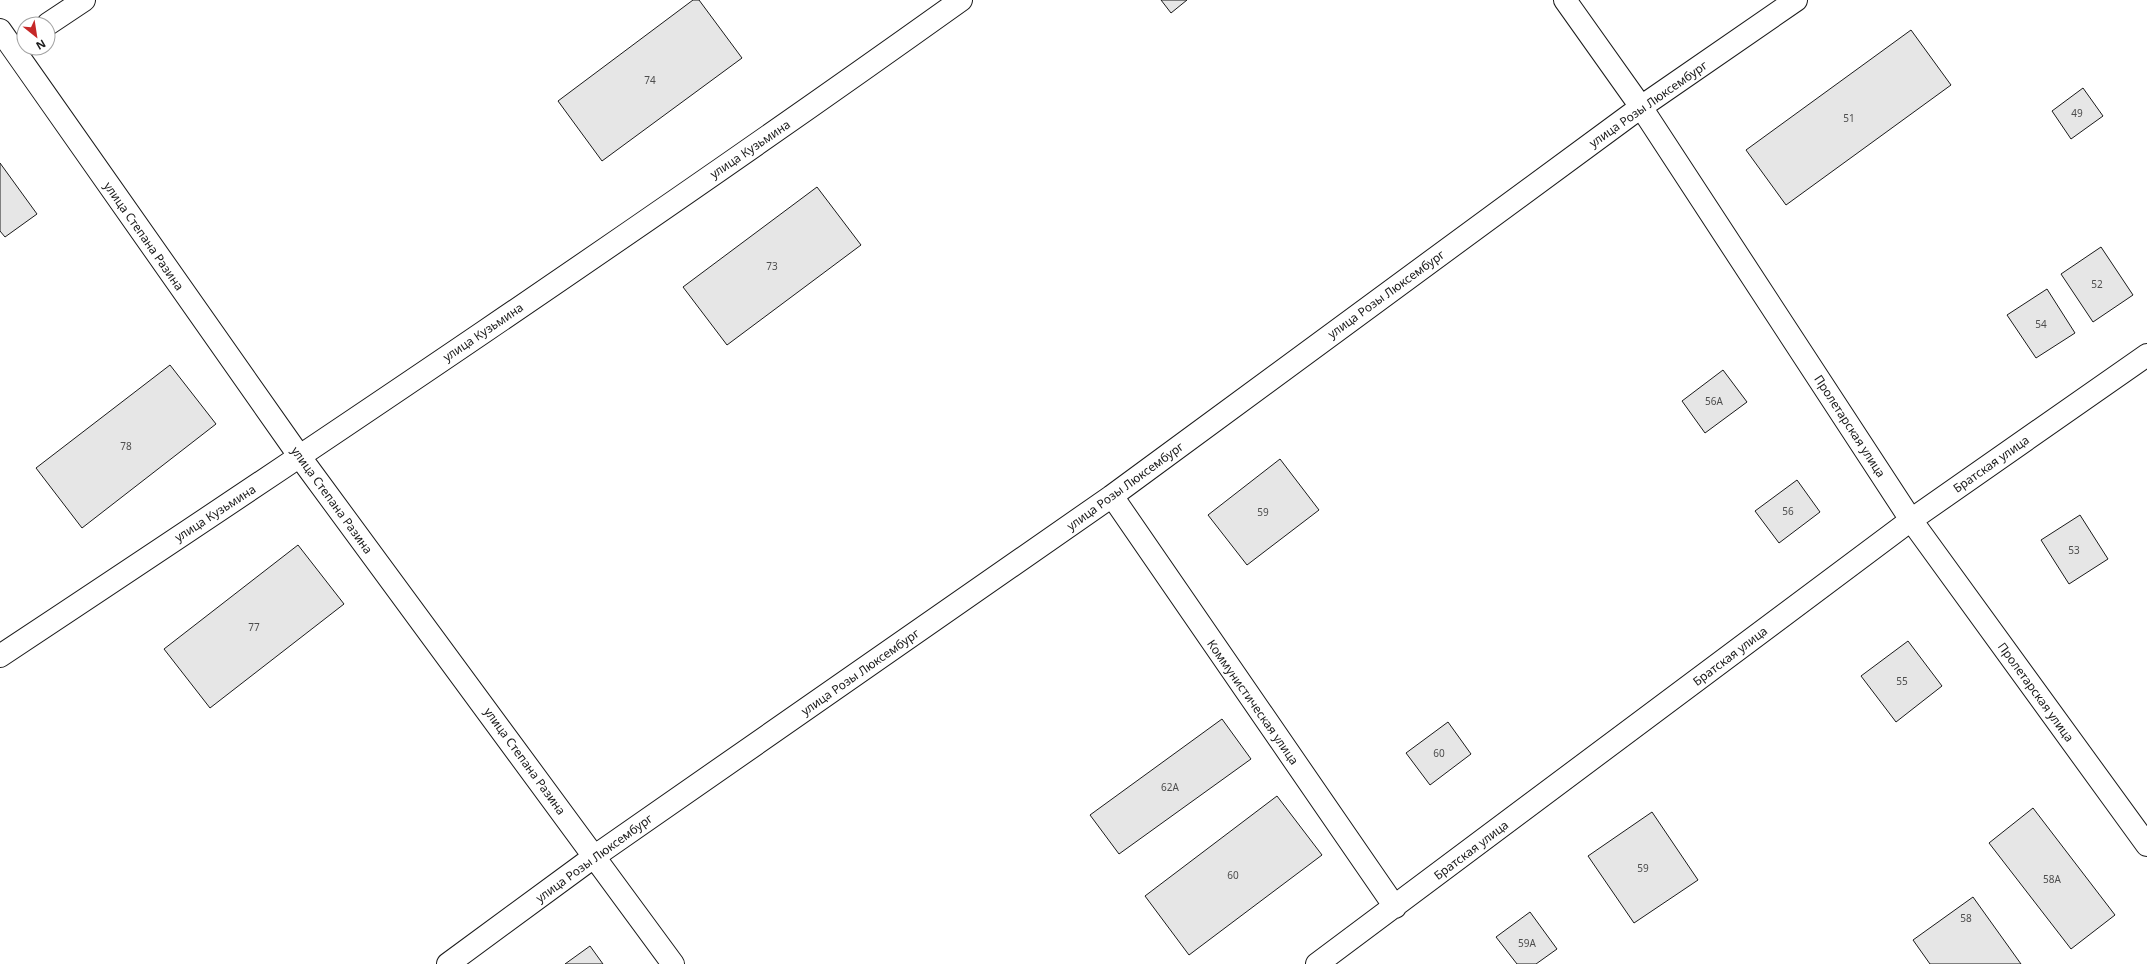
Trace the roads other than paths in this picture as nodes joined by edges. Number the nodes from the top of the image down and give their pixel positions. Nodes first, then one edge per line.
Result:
1 (84, 0) edge
2 (961, 0) edge
3 (1565, 0) edge
4 (1796, 0) edge
5 (56, 19) edge
6 (0, 30) edge
7 (12, 48) edge
8 (1642, 107) junction
9 (2147, 355) edge
10 (300, 457) junction
11 (1112, 496) junction
12 (1911, 520) junction
13 (0, 656) edge
14 (2147, 845) edge
15 (595, 856) junction
16 (1395, 907) junction
17 (448, 964) edge
18 (672, 964) edge
19 (1318, 964) edge

1 - 5 street
2 - 10 street, улица Кузьмина
3 - 8 street, Пролетарская улица
4 - 8 street, улица Розы Люксембург
6 - 7 street, улица Степана Разина
7 - 10 street, улица Степана Разина
8 - 11 street, улица Розы Люксембург
8 - 12 street, Пролетарская улица
9 - 12 street, Братская улица
10 - 13 street, улица Кузьмина
10 - 15 street, улица Степана Разина
11 - 15 street, улица Розы Люксембург
11 - 16 street, Коммунистическая улица
12 - 14 street, Пролетарская улица
12 - 16 street, Братская улица
15 - 17 street, улица Розы Люксембург
15 - 18 street, улица Степана Разина
16 - 19 street, Братская улица

